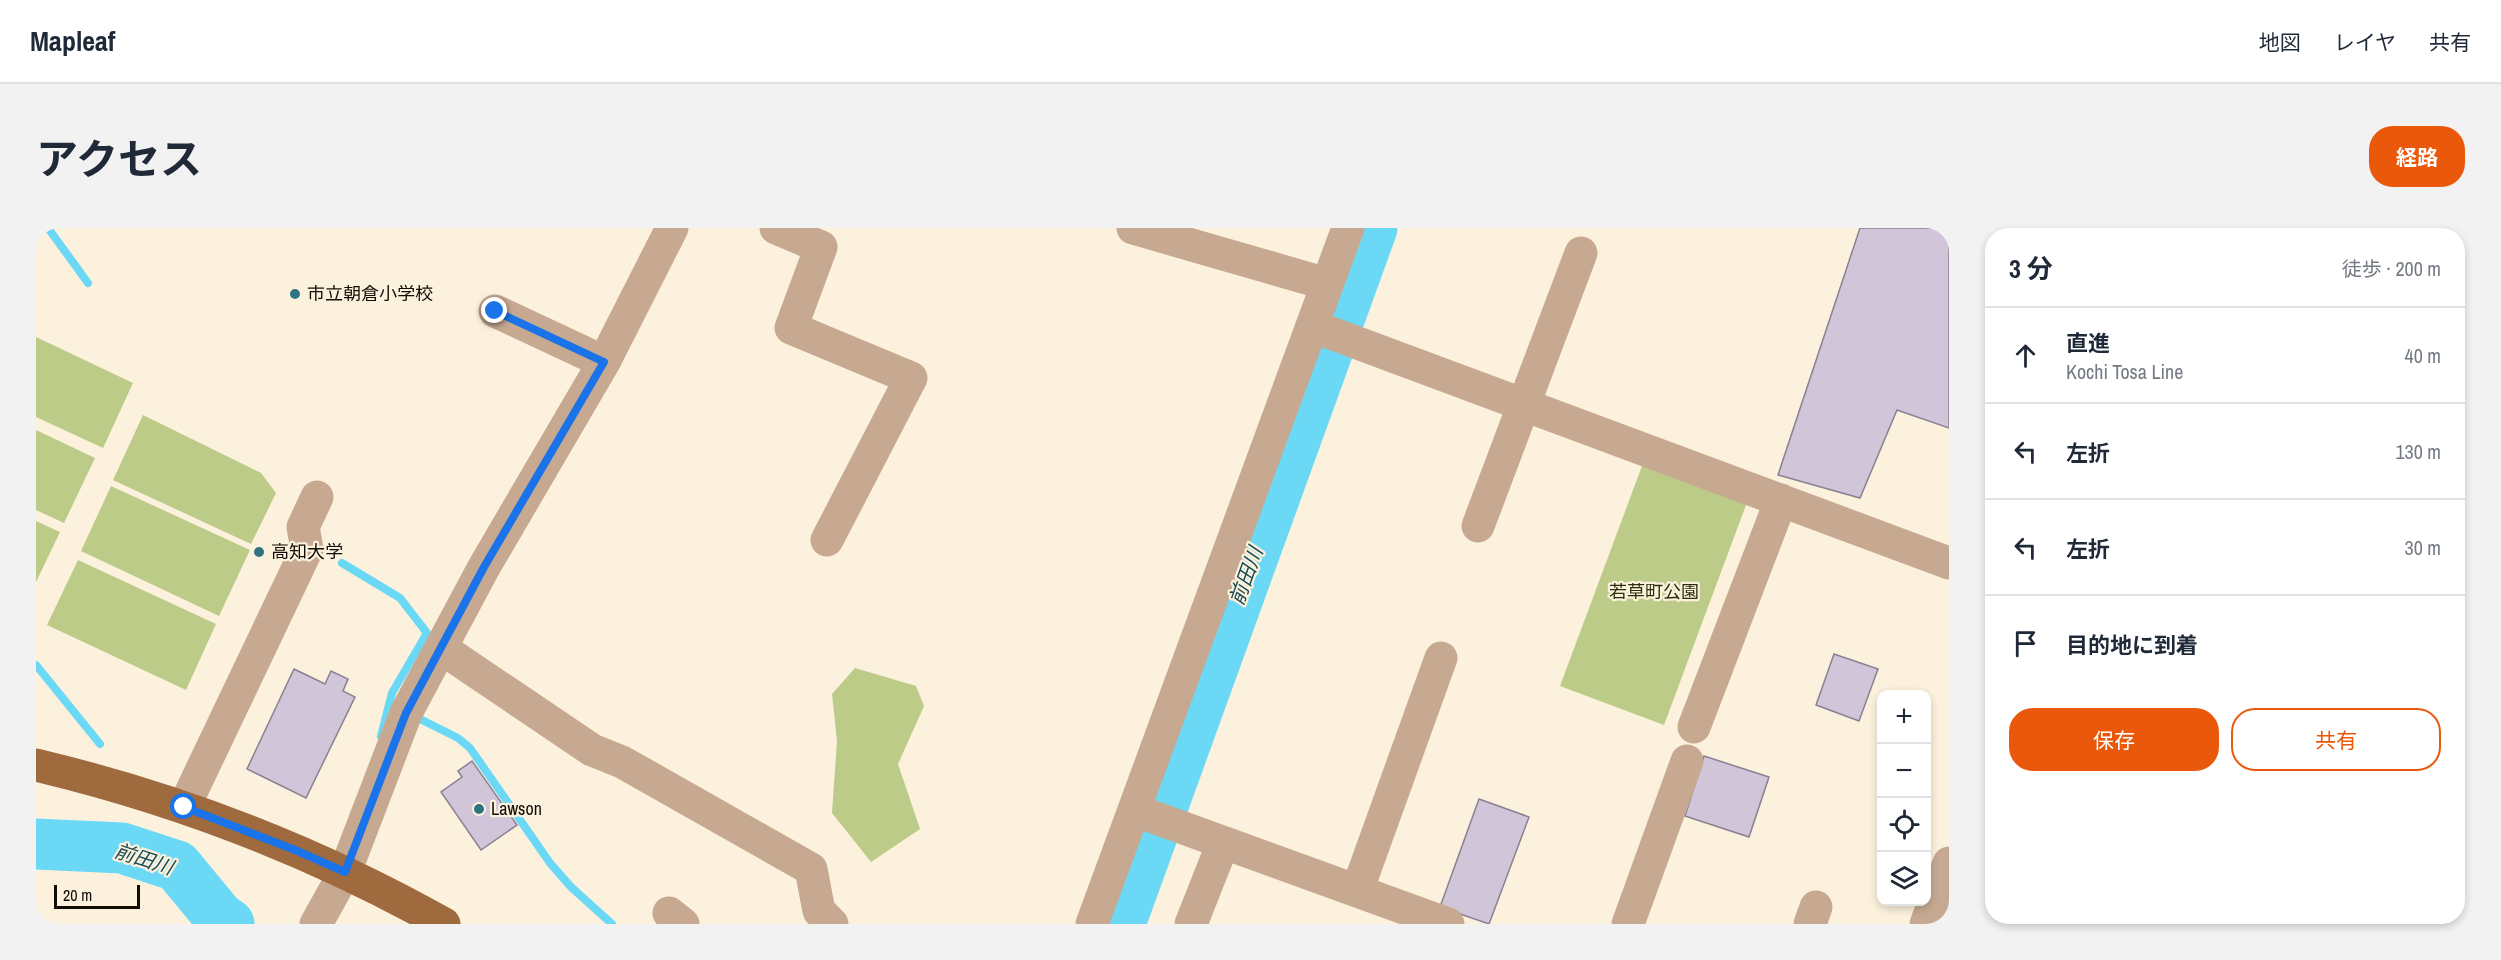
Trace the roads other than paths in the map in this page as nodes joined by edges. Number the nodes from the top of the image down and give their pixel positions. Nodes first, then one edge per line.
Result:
1 (672, 228) edge
2 (776, 228) edge
3 (1133, 228) edge
4 (1348, 228) edge
5 (1581, 253) dead end
6 (1327, 284) junction
7 (495, 311) dead end
8 (1327, 331) junction
9 (604, 362) junction
10 (1524, 404) junction
11 (317, 497) dead end
12 (1781, 500) junction
13 (1478, 526) dead end
14 (827, 540) dead end
15 (1949, 563) edge
16 (441, 648) junction
17 (1441, 658) dead end
18 (1694, 727) dead end
19 (1687, 761) dead end
20 (36, 765) edge
21 (184, 807) junction
22 (1153, 818) junction
23 (1222, 843) junction
24 (1949, 863) edge
25 (345, 872) junction
26 (1358, 891) junction
27 (316, 924) edge
28 (444, 924) edge
29 (832, 924) edge
30 (1092, 924) edge
31 (1191, 924) edge
32 (1447, 924) edge
33 (1628, 924) edge
34 (1926, 924) edge

1 - 9 street
2 - 14 street
3 - 6 street
4 - 6 street
5 - 10 street
6 - 8 street
7 - 9 street
8 - 10 street
8 - 22 street
9 - 16 street
10 - 12 street
10 - 13 street
11 - 21 street
12 - 15 street
12 - 18 street
16 - 25 street
16 - 29 street
17 - 26 street
19 - 33 street
20 - 21 main road
21 - 25 main road
22 - 23 street
22 - 30 street
23 - 26 street
23 - 31 street
24 - 34 street
25 - 27 street
25 - 28 main road
26 - 32 street

